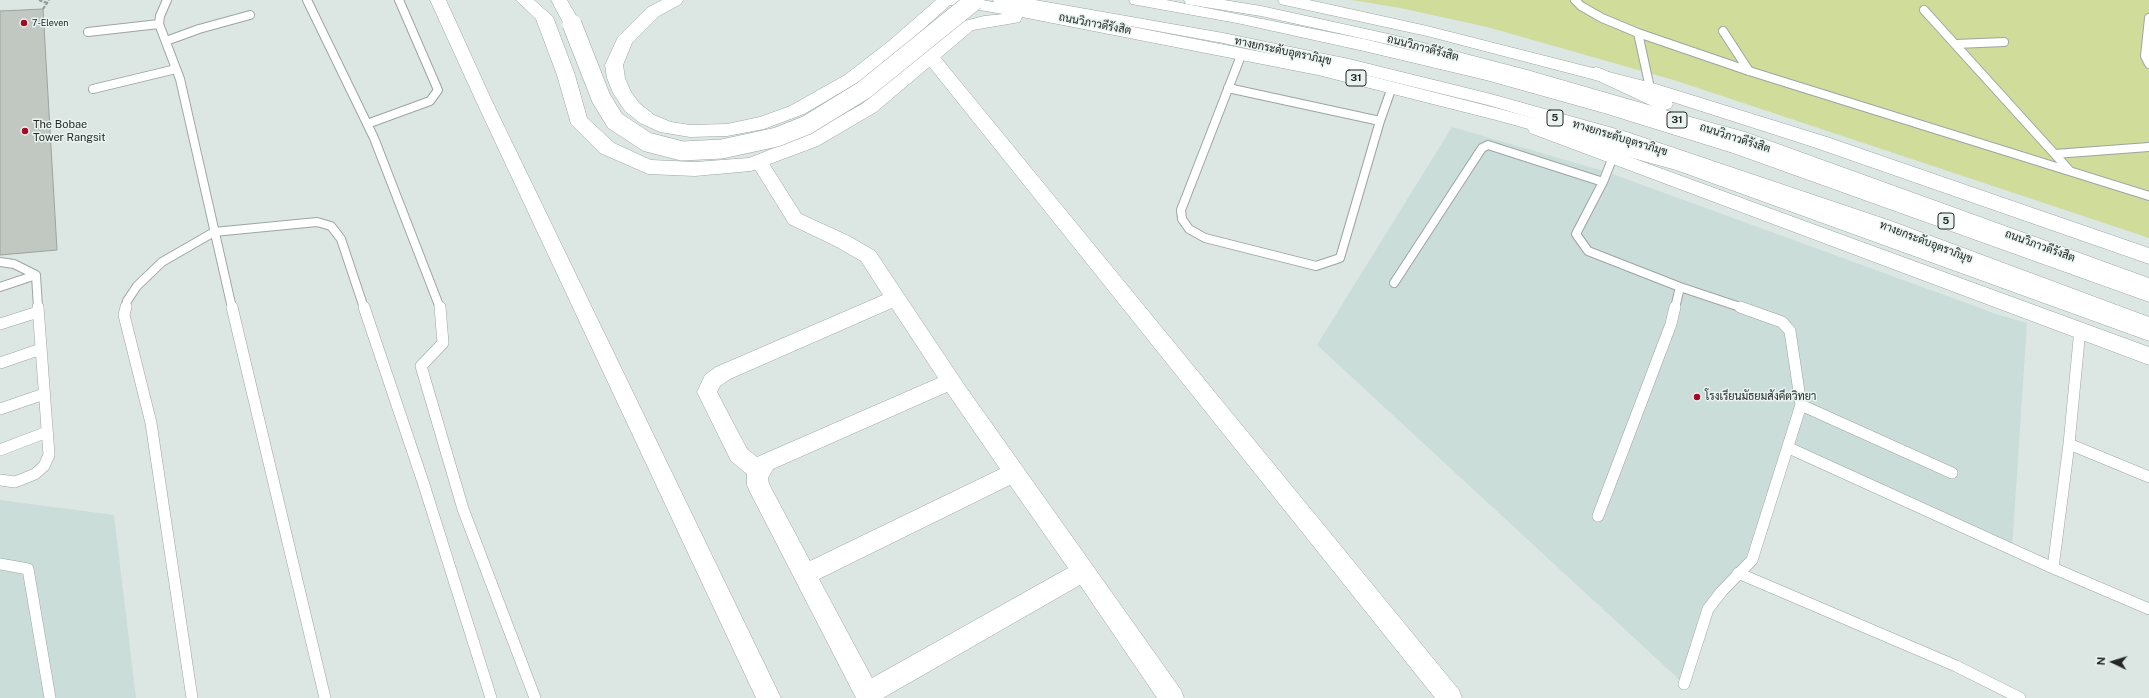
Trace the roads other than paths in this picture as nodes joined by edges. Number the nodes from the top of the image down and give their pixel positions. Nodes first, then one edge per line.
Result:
1 (167, 0) edge
2 (307, 0) edge
3 (399, 0) edge
4 (438, 0) edge
5 (524, 0) edge
6 (559, 0) edge
7 (675, 0) edge
8 (975, 0) edge
9 (1001, 0) edge
10 (1137, 0) edge
11 (1192, 0) edge
12 (1286, 0) edge
13 (1575, 0) edge
14 (947, 1) edge
15 (1924, 10) dead end
16 (250, 15) dead end
17 (1061, 18) junction
18 (2149, 18) edge
19 (158, 24) junction
20 (1723, 31) dead end
21 (88, 32) dead end
22 (1638, 33) junction
23 (166, 41) junction
24 (2004, 42) dead end
25 (1956, 44) junction
26 (1242, 53) junction
27 (930, 56) junction
28 (2149, 64) edge
29 (176, 69) junction
30 (1749, 71) junction
31 (1596, 73) junction
32 (1392, 87) junction
33 (1228, 88) junction
34 (1650, 88) junction
35 (93, 89) dead end
36 (1496, 114) junction
37 (1380, 121) junction
38 (367, 124) junction
39 (1738, 137) junction
40 (2149, 147) edge
41 (2055, 154) junction
42 (1613, 157) junction
43 (759, 161) junction
44 (2070, 171) junction
45 (1603, 182) junction
46 (2149, 196) edge
47 (214, 232) junction
48 (2149, 256) edge
49 (0, 262) edge
50 (2089, 272) junction
51 (36, 275) junction
52 (1394, 283) dead end
53 (2149, 286) edge
54 (0, 287) edge
55 (1680, 287) junction
56 (2149, 290) edge
57 (2149, 294) edge
58 (896, 298) junction
59 (2090, 304) junction
60 (38, 312) junction
61 (0, 324) edge
62 (2149, 326) edge
63 (2080, 329) junction
64 (2149, 330) edge
65 (2149, 333) edge
66 (41, 349) junction
67 (2149, 356) edge
68 (0, 363) edge
69 (951, 381) junction
70 (44, 394) junction
71 (1801, 405) junction
72 (0, 409) edge
73 (47, 432) junction
74 (2069, 444) junction
75 (1789, 448) junction
76 (0, 450) edge
77 (759, 472) junction
78 (1015, 472) junction
79 (1952, 473) dead end
80 (2149, 477) edge
81 (0, 480) edge
82 (1598, 516) dead end
83 (0, 564) edge
84 (2053, 568) junction
85 (1084, 571) junction
86 (1738, 573) junction
87 (804, 575) junction
88 (2149, 609) edge
89 (1684, 684) dead end
90 (868, 696) edge
91 (1164, 696) edge
92 (50, 698) edge
93 (192, 698) edge
94 (325, 698) edge
95 (491, 698) edge
96 (535, 698) edge
97 (769, 698) edge
98 (1450, 698) edge
99 (2020, 698) edge

1 - 19 lane
2 - 38 lane
3 - 38 lane
4 - 97 street
5 - 43 main road
6 - 8 main road, bridge
7 - 14 main road
9 - 59 main road, ทางยกระดับอุตราภิมุข / 5
10 - 50 main road, 5
11 - 39 main road, ถนนวิภาวดีรังสิต / 31
12 - 31 main road, ถนนวิภาวดีรังสิต / 31
13 - 22 lane
14 - 17 main road, ถนนวิภาวดีรังสิต / 31
15 - 25 lane
16 - 23 lane
17 - 26 main road, ถนนวิภาวดีรังสิต / 31
17 - 27 main road
18 - 28 lane
19 - 21 lane
19 - 23 lane
20 - 30 lane
22 - 30 lane
22 - 34 lane
23 - 29 lane
24 - 25 lane
25 - 41 lane
26 - 32 main road, ถนนวิภาวดีรังสิต / 31
26 - 33 lane
27 - 43 main road
27 - 98 street
29 - 35 lane
29 - 47 lane
30 - 44 lane
31 - 34 main road, ถนนวิภาวดีรังสิต / 31
31 - 39 main road
32 - 36 main road, ถนนวิภาวดีรังสิต / 31
32 - 37 lane
33 - 37 lane
33 - 37 lane
34 - 48 main road, ถนนวิภาวดีรังสิต / 31
36 - 42 main road, ถนนวิภาวดีรังสิต / 31
36 - 65 main road, ถนนวิภาวดีรังสิต / 31
38 - 96 lane
39 - 53 main road, ถนนวิภาวดีรังสิต / 31
40 - 41 lane
41 - 44 lane
42 - 45 lane
42 - 63 main road, ถนนวิภาวดีรังสิต / 31
43 - 58 street
44 - 46 lane
45 - 52 lane
45 - 55 lane
47 - 93 lane
47 - 94 lane
47 - 95 lane
49 - 51 lane
50 - 56 main road, 5
50 - 57 main road, 5
51 - 54 lane
51 - 60 lane
55 - 71 lane
55 - 82 lane
58 - 69 street
58 - 77 street
59 - 62 main road, ทางยกระดับอุตราภิมุข / 5
59 - 64 main road, 5
60 - 61 lane
60 - 66 lane
63 - 67 main road, ถนนวิภาวดีรังสิต / 31
63 - 74 lane
66 - 68 lane
66 - 70 lane
69 - 77 street
69 - 78 street
70 - 72 lane
70 - 73 lane
71 - 75 lane
71 - 79 lane
73 - 76 lane
73 - 81 lane
74 - 80 lane
74 - 84 lane
75 - 84 lane
75 - 86 lane
77 - 87 street
78 - 85 street
78 - 87 street
83 - 92 lane
84 - 88 lane
85 - 90 street
85 - 91 street
86 - 89 lane
86 - 99 lane
87 - 90 street

